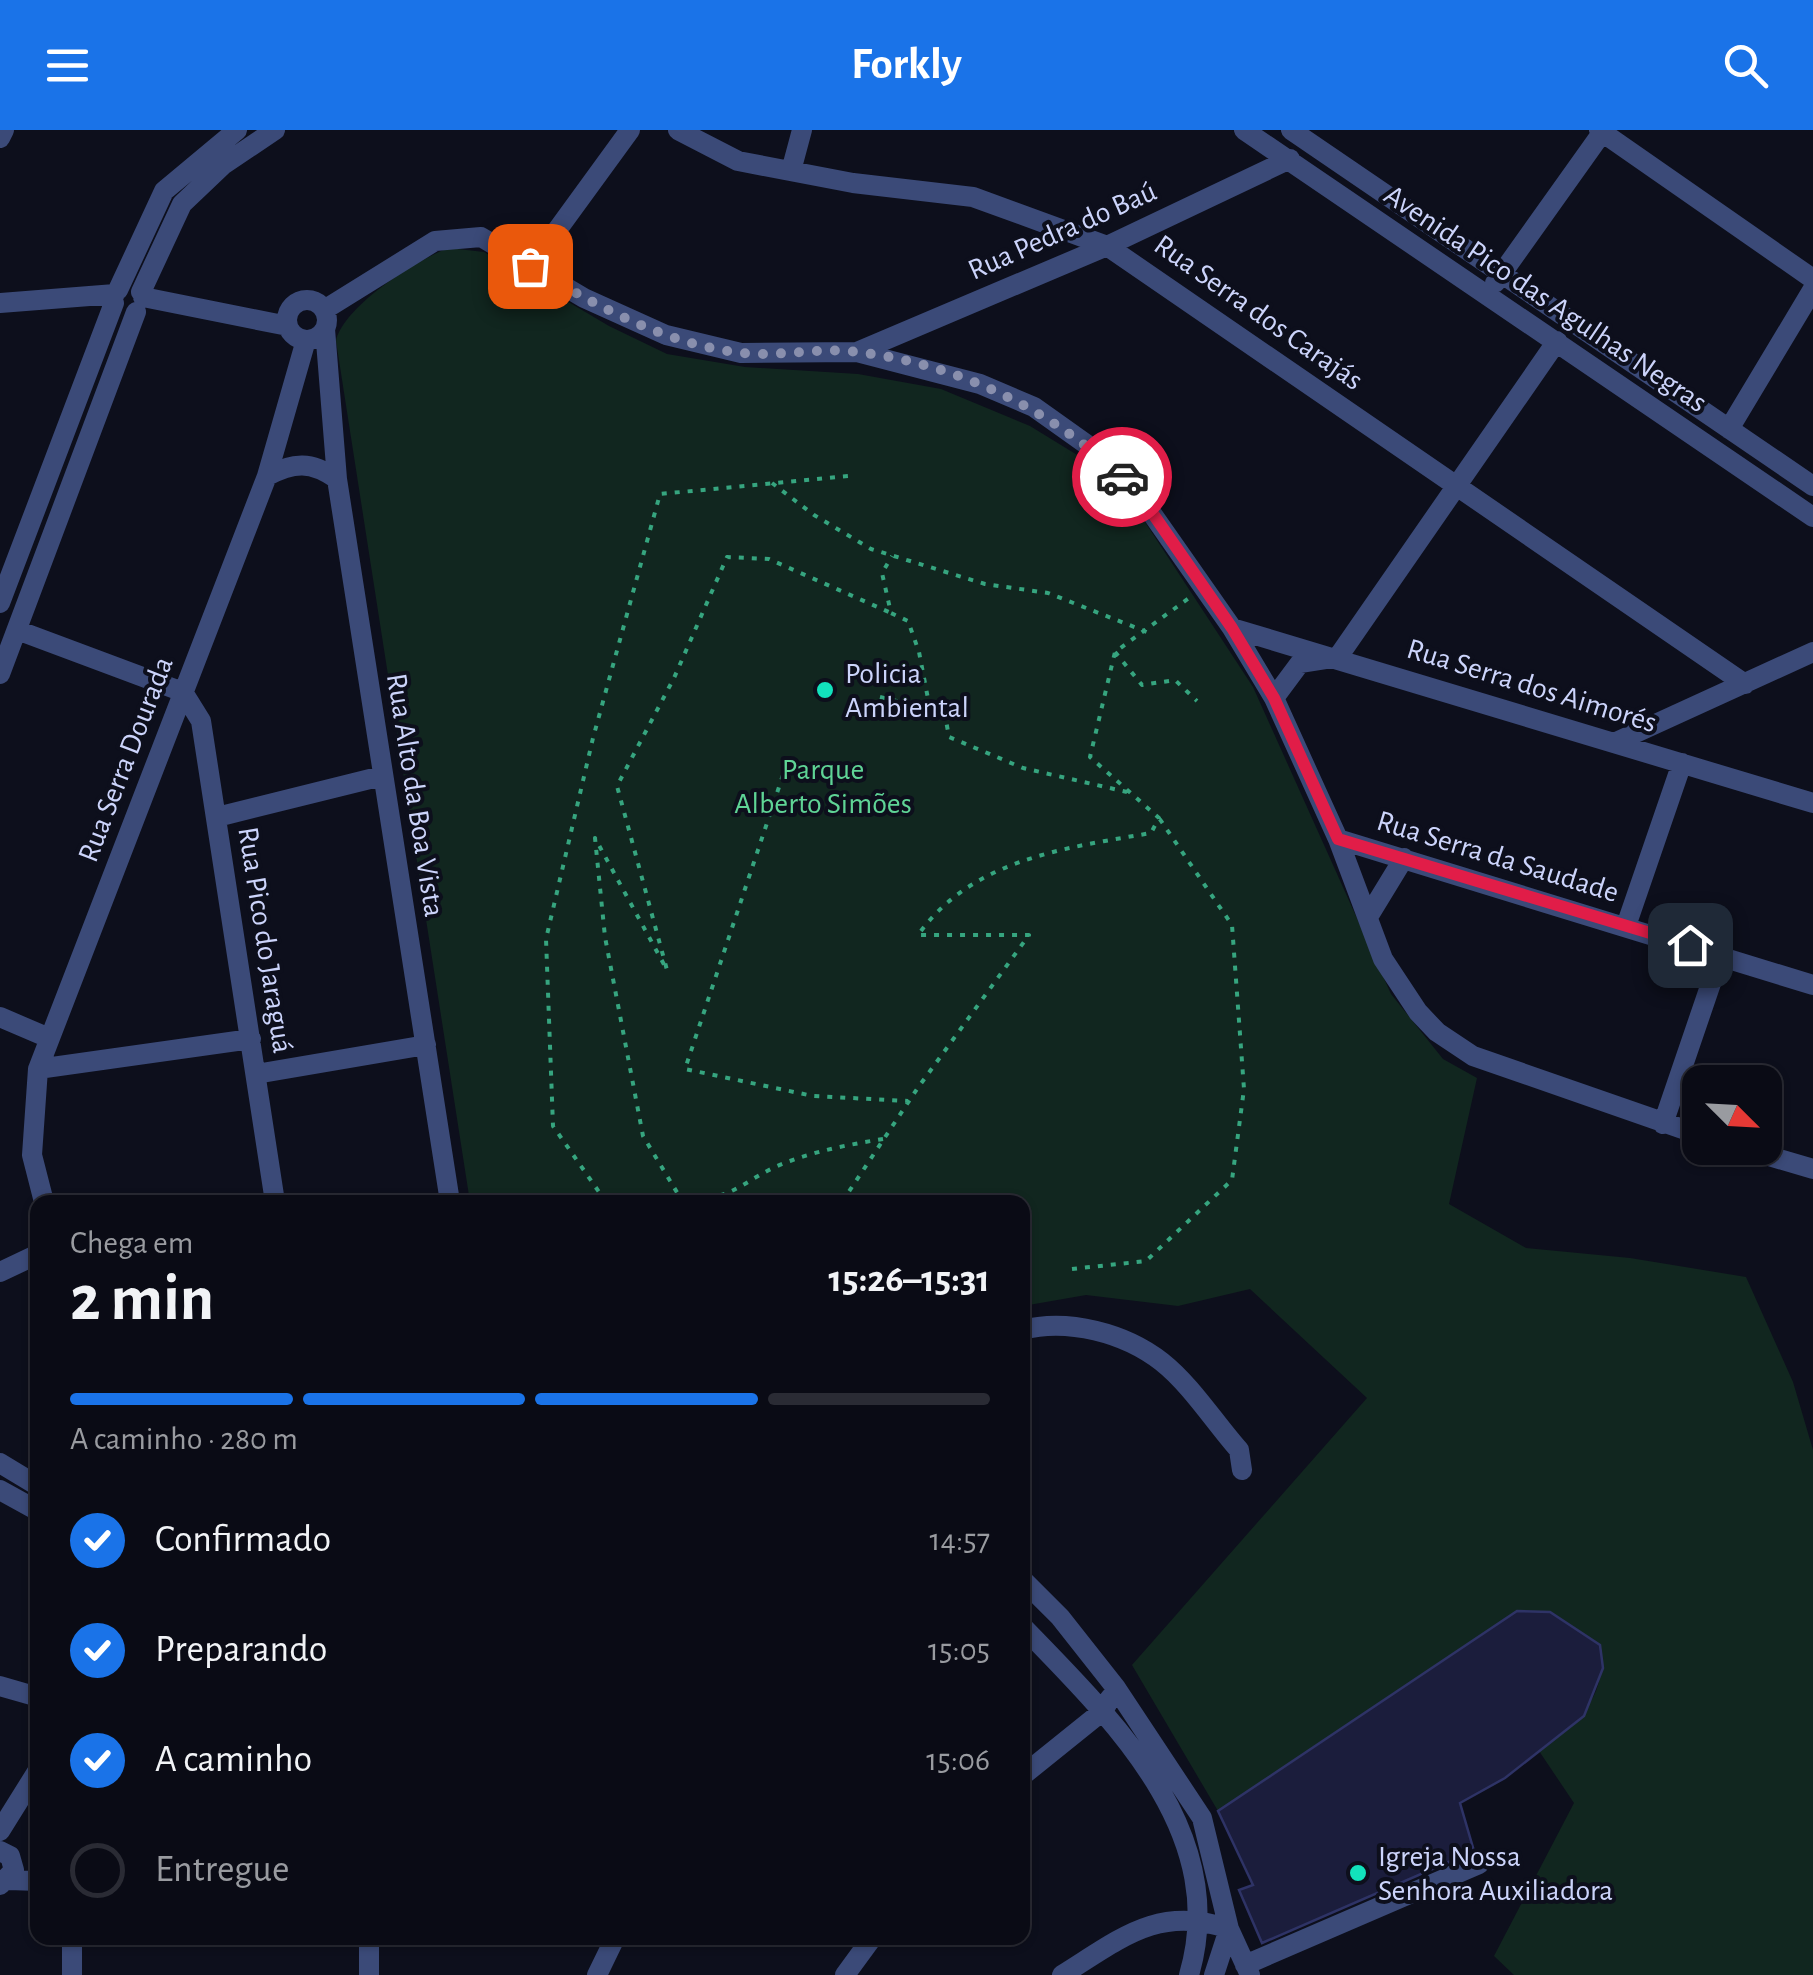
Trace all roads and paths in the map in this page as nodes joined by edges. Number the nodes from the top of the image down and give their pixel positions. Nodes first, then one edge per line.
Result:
1 (4, 130) edge
2 (236, 130) edge
3 (275, 130) edge
4 (630, 130) edge
5 (678, 130) edge
6 (802, 130) edge
7 (1244, 130) edge
8 (1291, 130) edge
9 (1602, 131) edge
10 (0, 138) edge
11 (1290, 159) junction
12 (792, 171) junction
13 (1106, 246) junction
14 (530, 266) junction
15 (1502, 273) junction
16 (1813, 279) edge
17 (1813, 289) edge
18 (1487, 294) junction
19 (115, 296) junction
20 (140, 300) junction
21 (0, 303) edge
22 (296, 304) junction
23 (246, 315) junction
24 (288, 326) junction
25 (317, 329) junction
26 (1557, 342) junction
27 (857, 352) junction
28 (1728, 429) junction
29 (267, 476) junction
30 (849, 476) dead end
31 (337, 480) junction
32 (772, 484) junction
33 (1813, 486) edge
34 (1458, 487) junction
35 (1813, 517) edge
36 (892, 556) junction
37 (1202, 587) junction
38 (0, 603) edge
39 (891, 613) junction
40 (1232, 628) junction
41 (17, 630) junction
42 (1148, 632) junction
43 (1115, 652) junction
44 (1813, 652) edge
45 (1338, 657) junction
46 (0, 674) edge
47 (1744, 684) junction
48 (183, 692) junction
49 (880, 696) dead end
50 (1274, 698) junction
51 (1197, 701) dead end
52 (930, 708) junction
53 (1616, 742) junction
54 (1682, 762) junction
55 (783, 775) dead end
56 (382, 776) junction
57 (1130, 792) junction
58 (1813, 803) edge
59 (217, 817) junction
60 (1160, 818) junction
61 (1338, 839) junction
62 (1404, 858) junction
63 (1368, 917) junction
64 (1626, 926) junction
65 (1721, 954) junction
66 (1813, 985) edge
67 (0, 1016) edge
68 (49, 1038) junction
69 (251, 1039) junction
70 (426, 1044) junction
71 (38, 1069) junction
72 (256, 1074) junction
73 (908, 1101) junction
74 (1663, 1124) junction
75 (1682, 1130) edge
76 (883, 1139) junction
77 (1782, 1160) edge
78 (1813, 1169) edge
79 (42, 1195) edge
80 (274, 1195) edge
81 (449, 1195) edge
82 (601, 1195) edge
83 (677, 1195) edge
84 (730, 1195) edge
85 (847, 1195) edge
86 (30, 1258) edge
87 (1072, 1270) dead end
88 (0, 1272) edge
89 (1030, 1329) edge
90 (0, 1463) edge
91 (1242, 1470) dead end
92 (30, 1481) edge
93 (0, 1490) edge
94 (30, 1506) edge
95 (1030, 1587) edge
96 (1030, 1634) edge
97 (0, 1686) edge
98 (1116, 1688) junction
99 (30, 1695) edge
100 (1104, 1710) junction
101 (1030, 1770) edge
102 (30, 1783) edge
103 (5, 1823) edge
104 (1479, 1864) dead end
105 (7, 1867) edge
106 (1200, 1919) junction
107 (1229, 1930) junction
108 (72, 1945) edge
109 (368, 1945) edge
110 (612, 1945) edge
111 (867, 1945) edge
112 (1248, 1970) edge
113 (72, 1975) edge
114 (369, 1975) edge
115 (597, 1975) edge
116 (845, 1975) edge
117 (1062, 1975) edge
118 (1189, 1975) edge
119 (1214, 1975) edge

1 - 10 street
2 - 19 street
3 - 20 street
4 - 14 street
5 - 12 street, Rua Serra dos Carajás
6 - 12 street
7 - 11 street, Avenida Pico das Agulhas Negras
8 - 15 street, Avenida Pico das Agulhas Negras
9 - 15 street
9 - 16 street
11 - 13 street, Rua Pedra do Baú
11 - 18 street, Avenida Pico das Agulhas Negras
12 - 13 street, Rua Serra dos Carajás
13 - 27 street, Rua Pedra do Baú
13 - 34 street, Rua Serra dos Carajás
14 - 25 street
14 - 27 street
15 - 18 street
15 - 28 street, Avenida Pico das Agulhas Negras
17 - 28 street
18 - 26 street, Avenida Pico das Agulhas Negras
19 - 20 street
19 - 21 street
19 - 38 street
20 - 23 street
20 - 41 street
22 - 23 street
22 - 24 street
22 - 25 street
23 - 24 street
24 - 25 street
25 - 29 street, Rua Serra Dourada
25 - 31 street, Rua Alto da Boa Vista
26 - 34 street
26 - 35 street, Avenida Pico das Agulhas Negras
27 - 37 street
28 - 33 street, Avenida Pico das Agulhas Negras
29 - 31 street
29 - 48 street, Rua Serra Dourada
30 - 32 path
31 - 56 street, Rua Alto da Boa Vista
32 - 36 path
32 - 82 path
34 - 45 street
34 - 47 street, Rua Serra dos Carajás
36 - 39 path
36 - 42 path
37 - 40 street
37 - 42 path
39 - 52 path
39 - 83 path
40 - 45 street, Rua Serra dos Aimorés
40 - 50 street
41 - 46 street
41 - 48 street
42 - 43 path
43 - 51 path
43 - 57 path
44 - 47 street
45 - 50 street
45 - 53 street, Rua Serra dos Aimorés
47 - 53 street
48 - 59 street, Rua Pico do Jaraguá
48 - 68 street, Rua Serra Dourada
49 - 52 path
50 - 61 street
52 - 57 path
53 - 54 street, Rua Serra dos Aimorés
54 - 58 street, Rua Serra dos Aimorés
54 - 64 street
55 - 73 path
56 - 59 street
56 - 70 street, Rua Alto da Boa Vista
57 - 60 path
59 - 69 street, Rua Pico do Jaraguá
60 - 73 path
60 - 87 path
61 - 62 street, Rua Serra da Saudade
61 - 63 street
62 - 63 street
62 - 64 street, Rua Serra da Saudade
63 - 74 street
64 - 65 street, Rua Serra da Saudade
65 - 66 street, Rua Serra da Saudade
65 - 74 street
67 - 68 street
68 - 71 street, Rua Serra Dourada
69 - 71 street
69 - 72 street, Rua Pico do Jaraguá
70 - 72 street
70 - 81 street, Rua Alto da Boa Vista
71 - 79 street, Rua Serra Dourada
72 - 80 street, Rua Pico do Jaraguá
73 - 76 path
74 - 75 street
76 - 84 path
76 - 85 path
77 - 78 street
86 - 88 street
89 - 91 street
90 - 92 street
93 - 94 street
95 - 98 street
96 - 100 street
97 - 99 street
98 - 100 street
98 - 107 street
100 - 101 street
100 - 106 street
102 - 103 street
103 - 105 street
104 - 112 street
106 - 107 street
106 - 117 street
106 - 118 street
107 - 112 street
107 - 119 street
108 - 113 street
109 - 114 street
110 - 115 street
111 - 116 street

